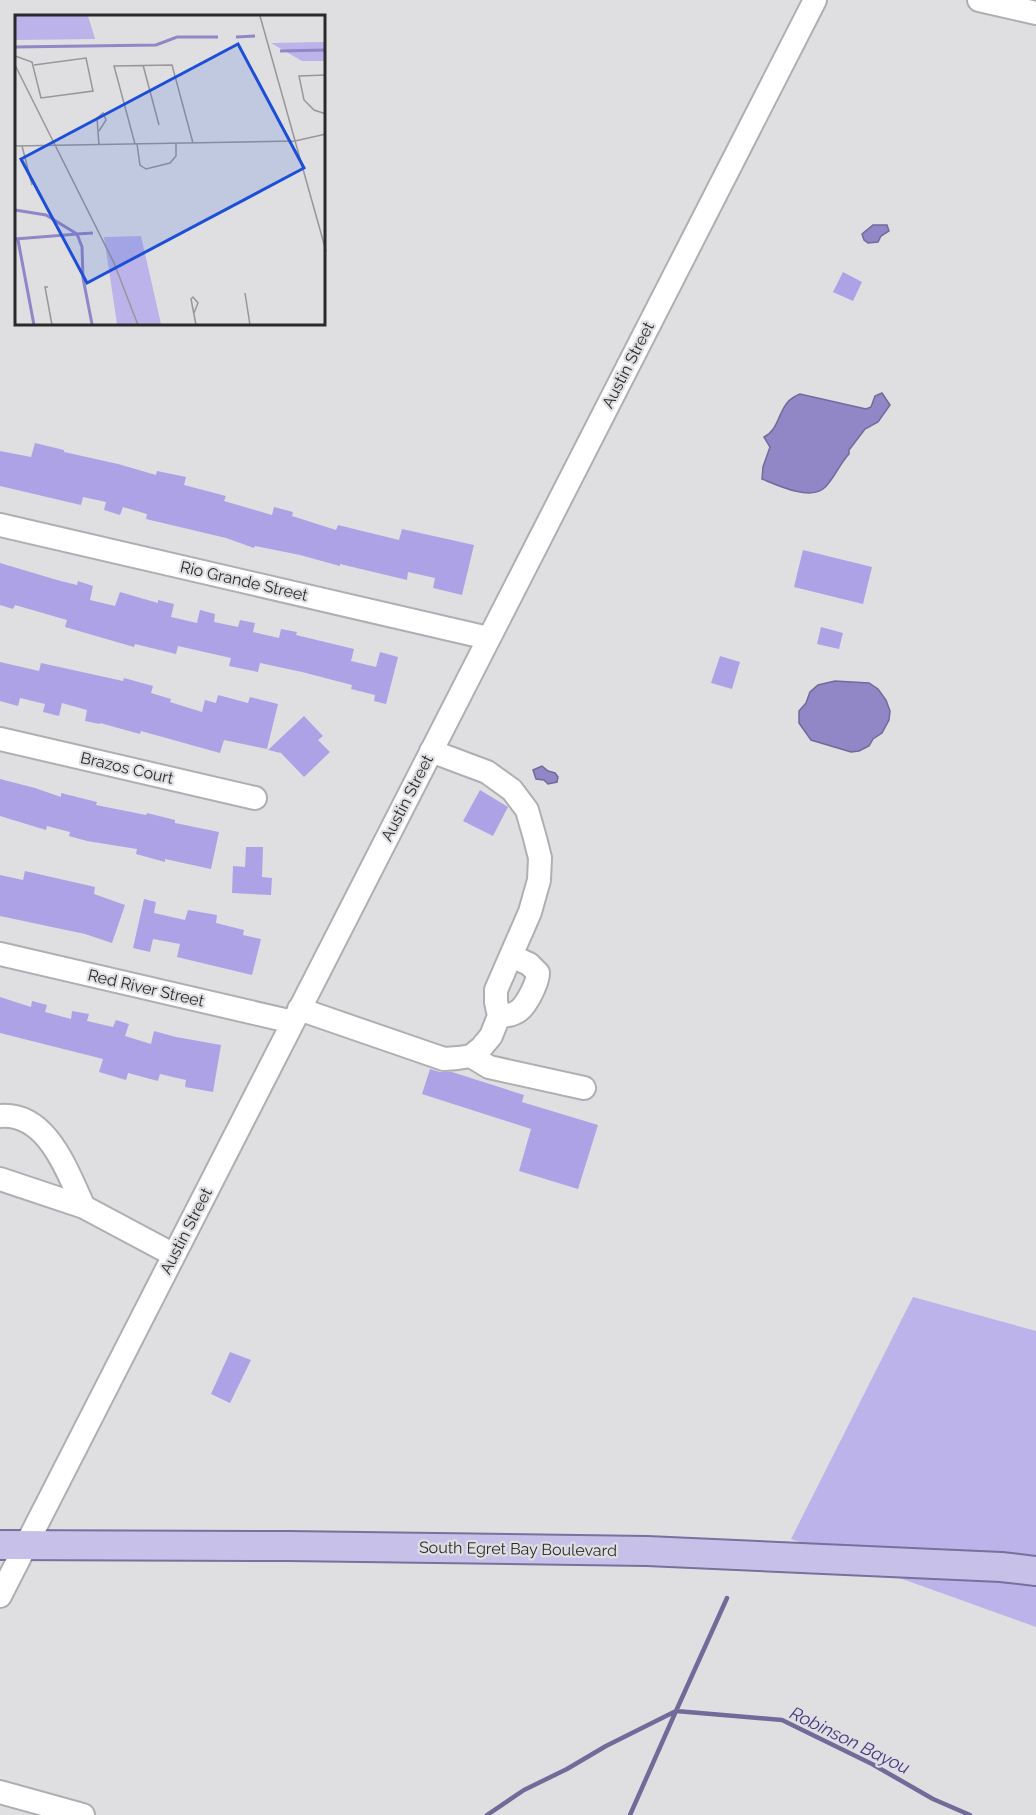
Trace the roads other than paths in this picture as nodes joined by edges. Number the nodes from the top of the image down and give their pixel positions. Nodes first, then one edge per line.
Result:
1 (815, 0) edge
2 (979, 0) edge
3 (1036, 13) edge
4 (0, 525) edge
5 (488, 638) junction
6 (0, 739) edge
7 (431, 751) junction
8 (255, 798) dead end
9 (0, 954) edge
10 (511, 957) junction
11 (296, 1015) junction
12 (499, 1016) junction
13 (471, 1056) junction
14 (584, 1088) dead end
15 (0, 1116) edge
16 (0, 1179) edge
17 (84, 1207) junction
18 (174, 1255) junction
19 (13, 1546) edge
20 (1036, 1570) edge
21 (0, 1596) edge
22 (0, 1792) edge
23 (82, 1815) edge

1 - 5 street, Austin Street
2 - 3 street
4 - 5 street, Rio Grande Street
5 - 7 street, Austin Street
6 - 8 street, Brazos Court
7 - 10 street
7 - 11 street, Austin Street
9 - 11 street, Red River Street
10 - 12 street
10 - 12 street
11 - 13 street, Red River Street
11 - 18 street, Austin Street
12 - 13 street
13 - 14 street
15 - 17 street
16 - 17 street
17 - 18 street
18 - 19 street, Austin Street
19 - 20 main road, South Egret Bay Boulevard
19 - 21 street, Austin Street
22 - 23 street

